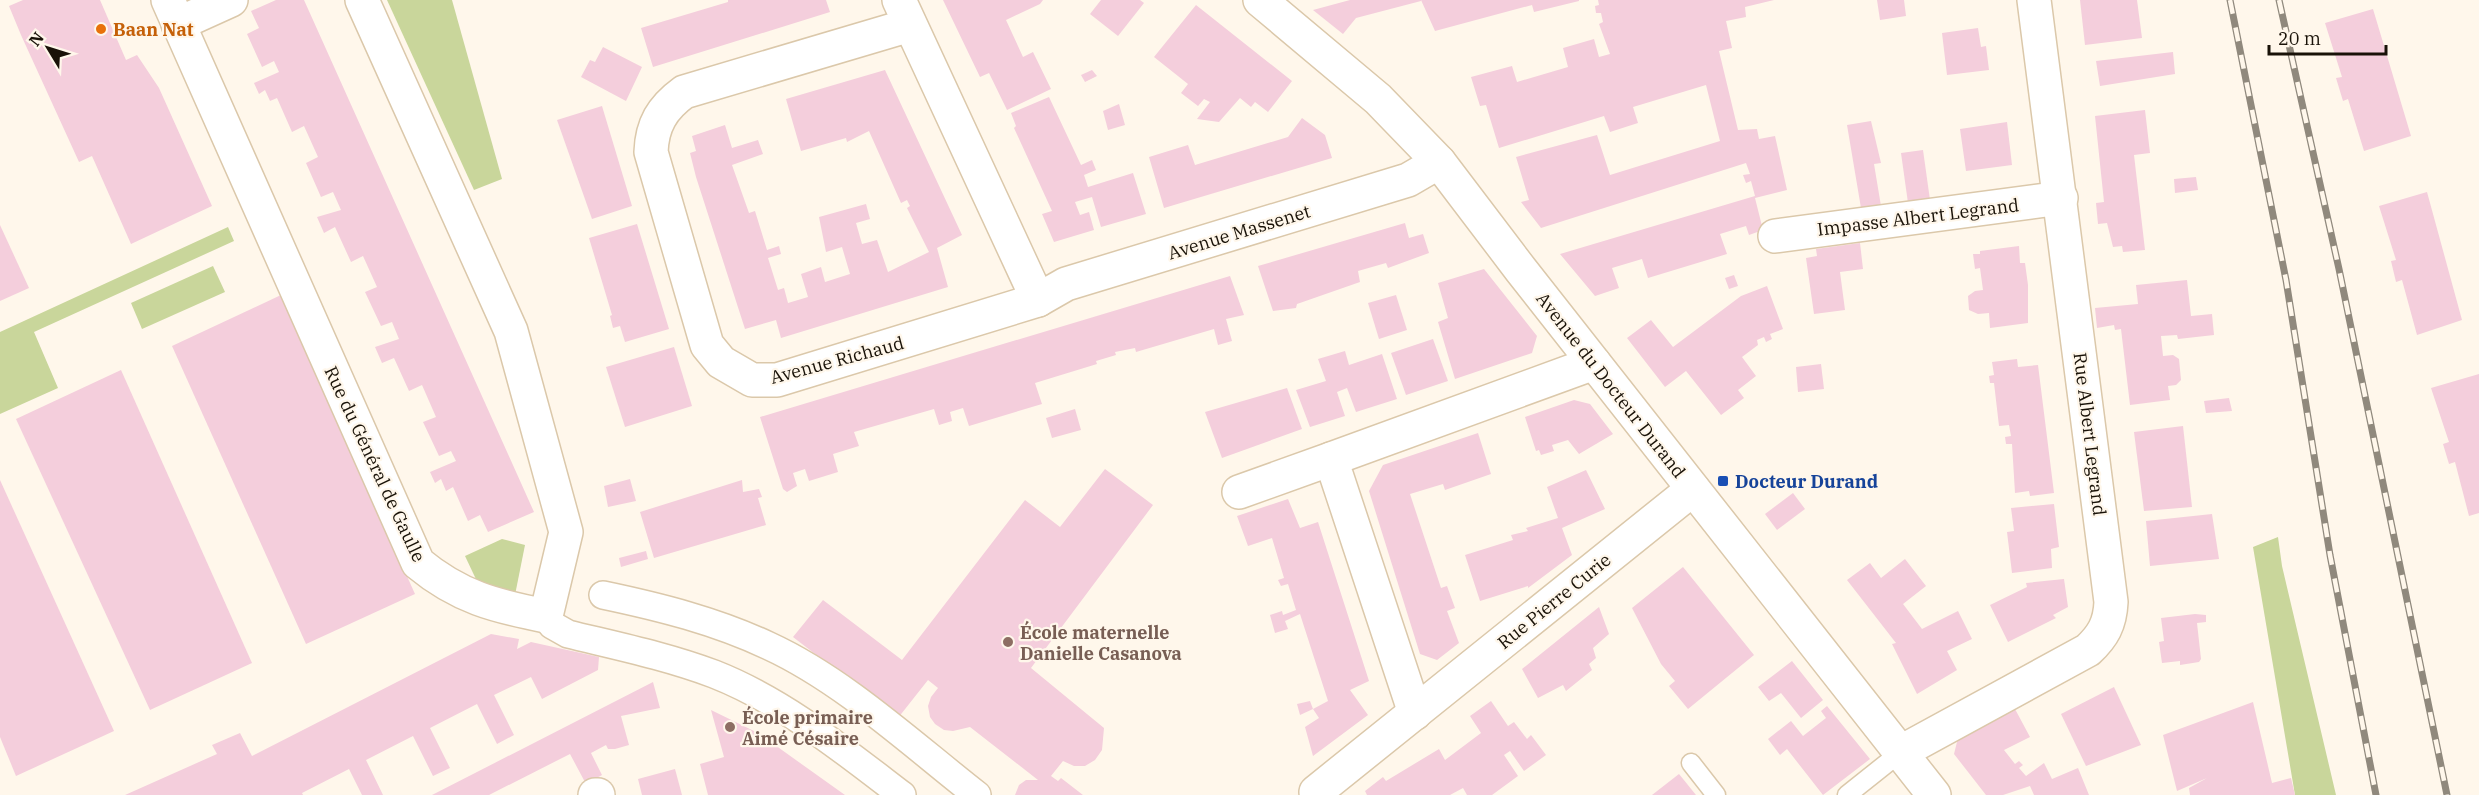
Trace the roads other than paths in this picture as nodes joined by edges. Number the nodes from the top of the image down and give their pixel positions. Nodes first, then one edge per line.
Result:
1 (231, 0) edge
2 (362, 0) edge
3 (1260, 0) edge
4 (2034, 0) edge
5 (173, 12) edge
6 (905, 13) edge
7 (1439, 162) junction
8 (2061, 198) junction
9 (1775, 236) dead end
10 (1038, 300) junction
11 (1594, 363) junction
12 (1331, 459) junction
13 (1693, 489) junction
14 (1239, 492) dead end
15 (603, 595) dead end
16 (546, 616) junction
17 (1415, 713) junction
18 (1901, 752) junction
19 (1691, 763) dead end
20 (1316, 792) dead end
21 (902, 795) edge
22 (977, 795) edge
23 (1716, 795) edge
24 (1847, 795) edge
25 (1934, 795) edge

1 - 5 street
2 - 16 street
3 - 7 street, Avenue du Docteur Durand
4 - 8 street, Rue Albert Legrand
5 - 16 street, Rue du Général de Gaulle
6 - 10 street, Avenue Richaud
6 - 10 street, Avenue Richaud
7 - 10 street, Avenue Massenet
7 - 11 street, Avenue du Docteur Durand
8 - 9 street, Impasse Albert Legrand
8 - 18 street, Rue Albert Legrand
11 - 12 street
11 - 13 street, Avenue du Docteur Durand
12 - 14 street
12 - 17 street
13 - 17 street, Rue Pierre Curie
13 - 18 street, Avenue du Docteur Durand
15 - 22 street
16 - 21 street, Rue du Général de Gaulle
17 - 20 street, Rue Pierre Curie
18 - 24 lane
18 - 25 street, Avenue du Docteur Durand
19 - 23 lane

